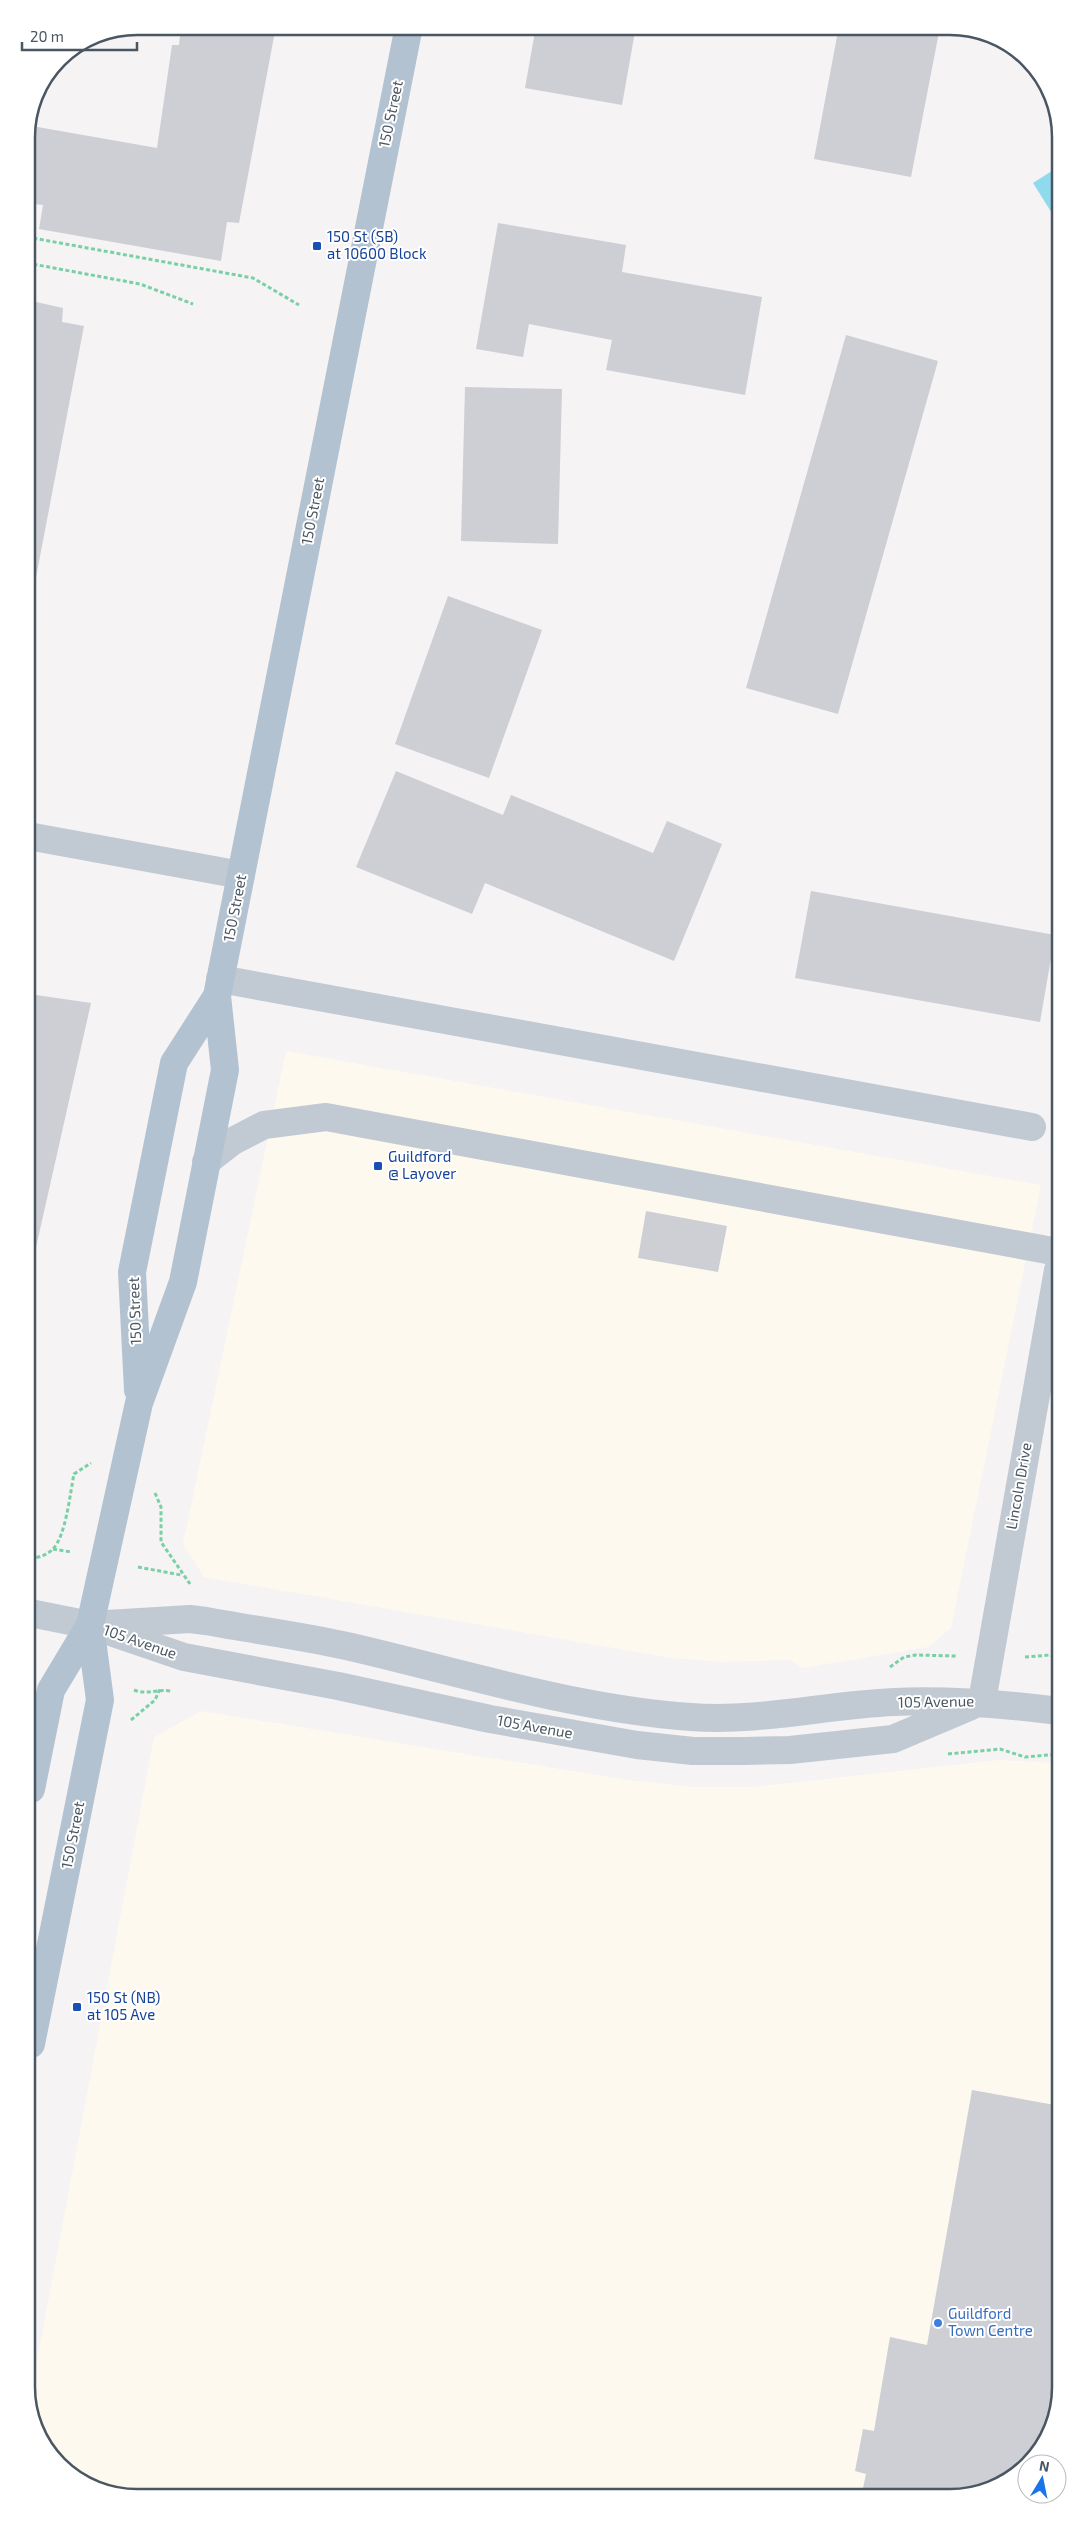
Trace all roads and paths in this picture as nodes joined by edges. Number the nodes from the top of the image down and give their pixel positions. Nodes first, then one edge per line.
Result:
1 (407, 35) edge
2 (35, 238) edge
3 (35, 264) edge
4 (193, 304) dead end
5 (299, 305) dead end
6 (35, 837) edge
7 (241, 875) junction
8 (219, 988) junction
9 (1032, 1127) dead end
10 (206, 1162) junction
11 (1052, 1251) edge
12 (1052, 1304) edge
13 (139, 1403) junction
14 (131, 1439) junction
15 (154, 1490) dead end
16 (35, 1557) edge
17 (147, 1568) dead end
18 (35, 1614) edge
19 (90, 1625) junction
20 (940, 1655) dead end
21 (951, 1656) dead end
22 (1052, 1656) edge
23 (1040, 1657) dead end
24 (982, 1701) junction
25 (1052, 1710) edge
26 (945, 1754) dead end
27 (1052, 1755) edge
28 (35, 1769) edge
29 (35, 2024) edge

1 - 7 main road, 150 Street
2 - 5 path
3 - 4 path
6 - 7 street
7 - 8 main road, 150 Street
8 - 9 street
8 - 10 main road, 150 Street
8 - 13 main road, 150 Street
10 - 11 street
10 - 13 main road, 150 Street
12 - 24 street, Lincoln Drive
13 - 14 main road, 150 Street
14 - 16 path
14 - 19 main road, 150 Street
15 - 17 path
18 - 19 street, 105 Avenue
19 - 24 street, 105 Avenue
19 - 24 street, 105 Avenue
19 - 28 main road, 150 Street
19 - 29 main road, 150 Street
20 - 21 path
22 - 23 path
24 - 25 street, 105 Avenue
26 - 27 path

